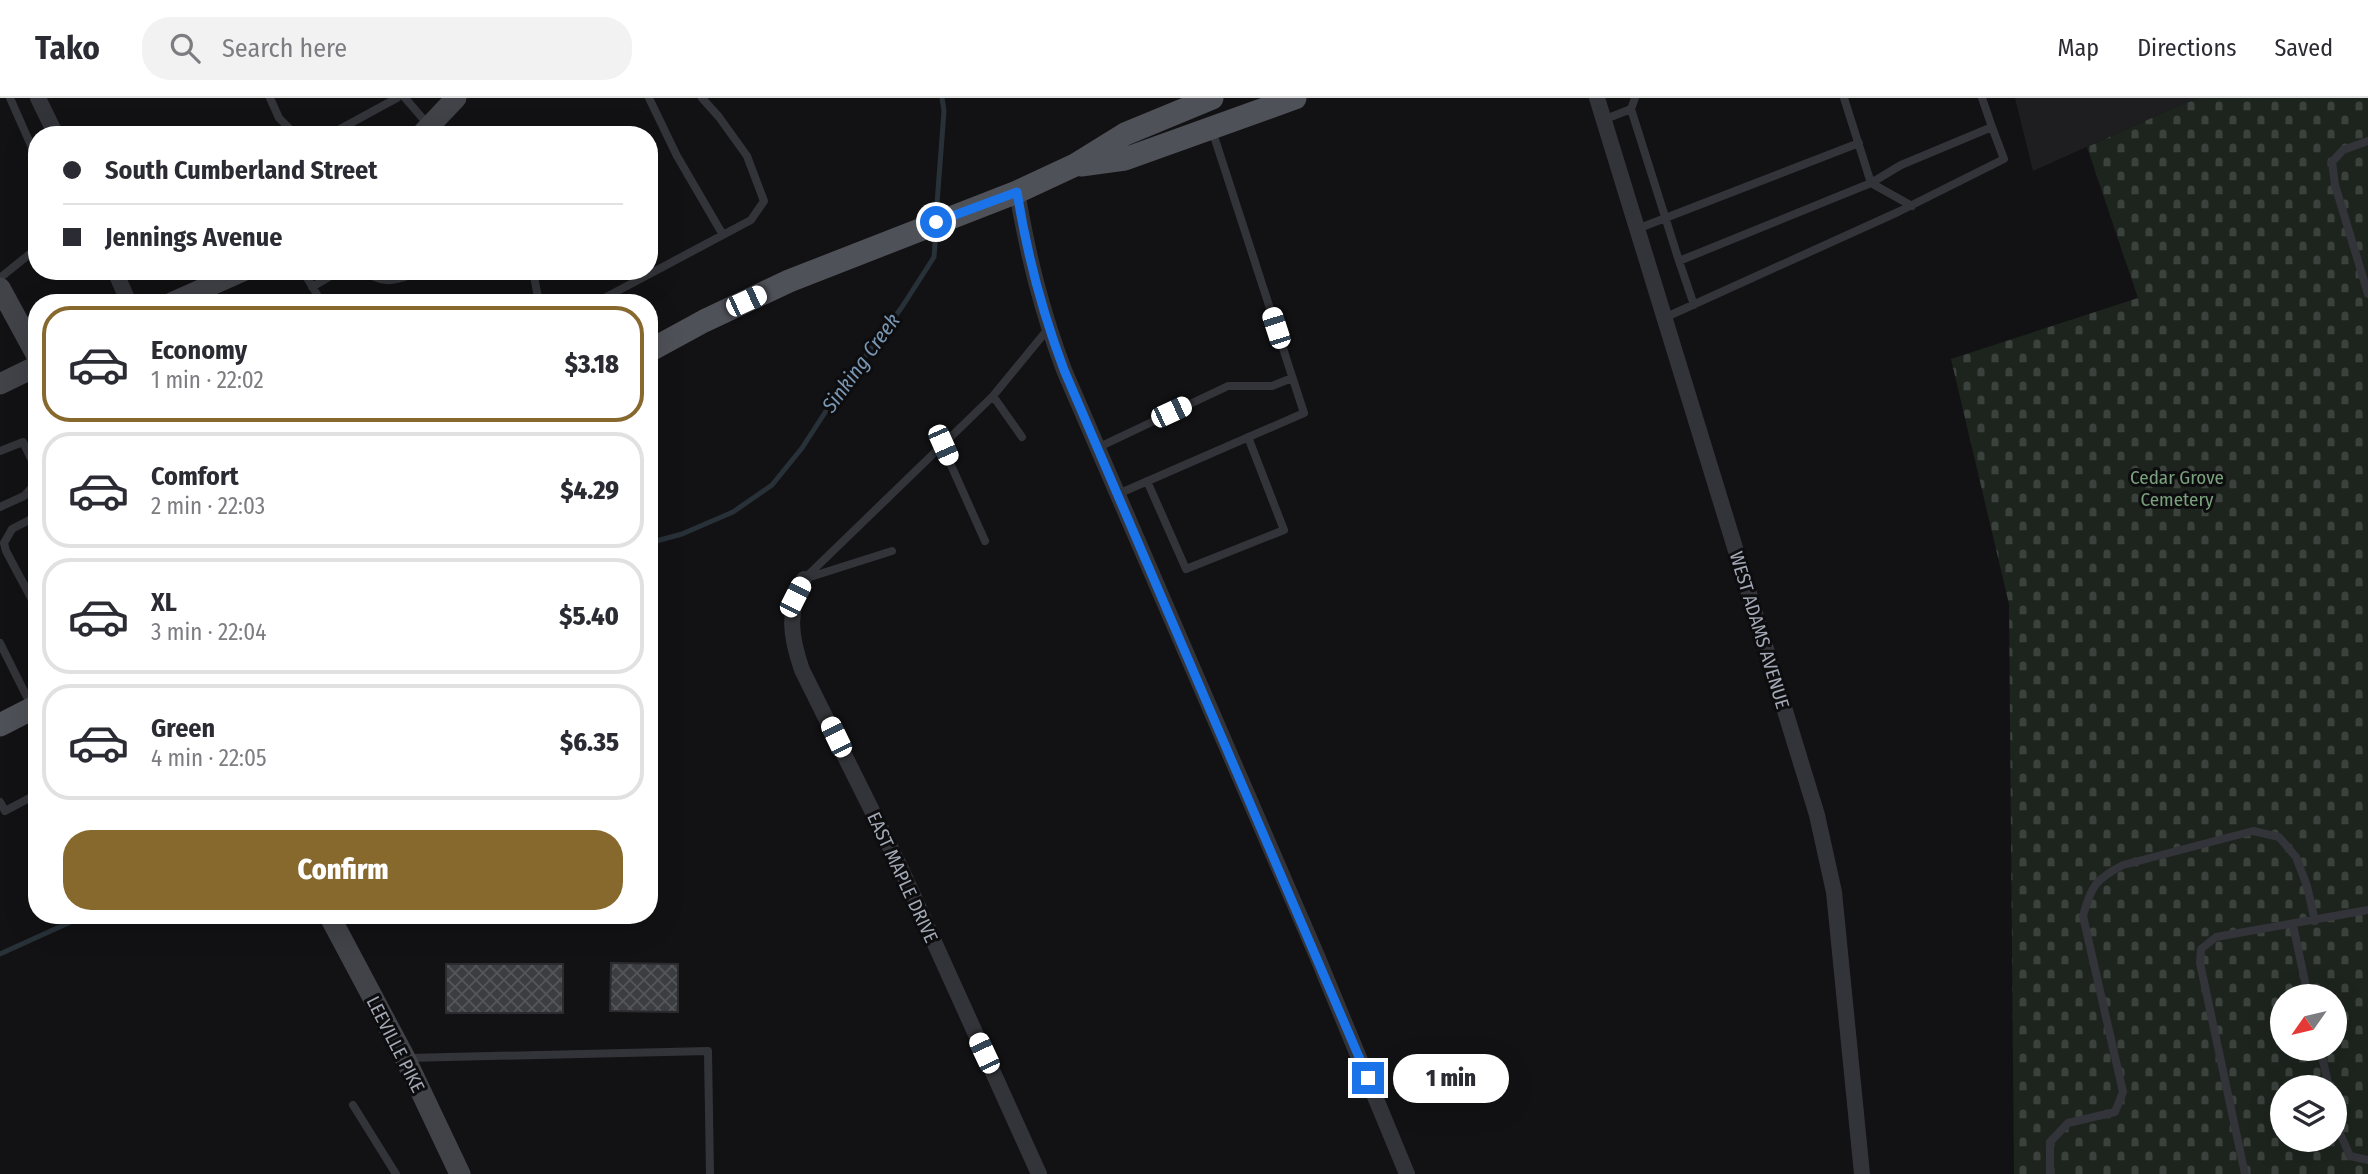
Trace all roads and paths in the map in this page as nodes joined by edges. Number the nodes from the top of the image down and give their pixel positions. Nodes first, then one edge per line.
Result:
1 (10, 98) edge
2 (38, 98) edge
3 (270, 98) edge
4 (397, 98) edge
5 (405, 98) edge
6 (456, 98) edge
7 (649, 98) edge
8 (702, 98) edge
9 (1212, 98) edge
10 (1295, 98) edge
11 (1597, 98) edge
12 (1634, 98) edge
13 (1844, 98) edge
14 (1982, 98) edge
15 (1631, 109) junction
16 (1603, 120) junction
17 (52, 126) edge
18 (287, 126) edge
19 (346, 126) edge
20 (425, 126) edge
21 (434, 126) edge
22 (1992, 127) junction
23 (1211, 128) junction
24 (28, 139) edge
25 (2368, 141) edge
26 (1858, 143) junction
27 (1075, 165) junction
28 (1871, 183) junction
29 (1017, 192) junction
30 (1912, 206) junction
31 (1665, 219) junction
32 (1637, 229) junction
33 (723, 235) junction
34 (28, 255) edge
35 (1679, 261) junction
36 (658, 270) edge
37 (0, 278) edge
38 (223, 280) edge
39 (308, 280) edge
40 (325, 280) edge
41 (638, 280) edge
42 (0, 288) edge
43 (313, 288) junction
44 (191, 294) edge
45 (317, 294) edge
46 (612, 294) edge
47 (2368, 295) edge
48 (1694, 304) junction
49 (1664, 318) junction
50 (1048, 329) junction
51 (28, 339) edge
52 (658, 346) edge
53 (28, 370) edge
54 (1292, 378) junction
55 (0, 384) edge
56 (993, 396) junction
57 (1022, 437) dead end
58 (1248, 437) junction
59 (943, 445) junction
60 (1097, 447) junction
61 (0, 452) edge
62 (28, 452) edge
63 (1147, 481) junction
64 (28, 492) edge
65 (1118, 494) junction
66 (0, 507) edge
67 (28, 521) edge
68 (985, 541) dead end
69 (892, 551) dead end
70 (804, 579) junction
71 (28, 593) edge
72 (0, 643) edge
73 (28, 694) edge
74 (28, 711) edge
75 (0, 725) edge
76 (28, 799) edge
77 (0, 802) edge
78 (2368, 910) edge
79 (2315, 921) junction
80 (334, 924) edge
81 (2293, 925) junction
82 (2305, 984) edge
83 (405, 1058) junction
84 (353, 1105) dead end
85 (2347, 1150) edge
86 (2368, 1160) edge
87 (396, 1174) edge
88 (460, 1174) edge
89 (710, 1174) edge
90 (1039, 1174) edge
91 (1407, 1174) edge
92 (1862, 1174) edge
93 (2050, 1174) edge
94 (2245, 1174) edge

1 - 24 lane
2 - 17 street
3 - 18 lane
4 - 19 lane
5 - 20 lane
6 - 21 street
7 - 33 lane
8 - 33 lane
9 - 27 main road
10 - 23 main road
11 - 16 street, WEST ADAMS AVENUE
12 - 15 lane
13 - 26 lane
14 - 22 lane
15 - 16 lane
15 - 31 lane
16 - 32 street, WEST ADAMS AVENUE
22 - 28 lane
22 - 30 lane
23 - 27 main road
23 - 54 lane
25 - 47 lane
26 - 28 lane
26 - 31 lane
27 - 29 main road
28 - 30 lane
28 - 35 lane
29 - 50 street
29 - 52 main road
30 - 48 lane
31 - 32 lane
31 - 35 lane
32 - 49 street, WEST ADAMS AVENUE
33 - 36 lane
34 - 37 lane
35 - 48 lane
38 - 44 street
39 - 43 lane
40 - 43 lane
41 - 46 lane
42 - 51 street
43 - 45 lane
48 - 49 lane
49 - 92 street, WEST ADAMS AVENUE
50 - 56 lane
50 - 60 street
53 - 55 street
54 - 58 lane
54 - 60 lane
56 - 57 lane
56 - 59 lane
58 - 63 lane
58 - 63 lane
59 - 68 lane
59 - 70 lane
60 - 65 street
61 - 62 lane
63 - 65 lane
64 - 66 lane
65 - 91 street
67 - 71 lane
69 - 70 lane
70 - 90 street, EAST MAPLE DRIVE
72 - 73 lane
74 - 75 main road
76 - 77 lane
78 - 79 lane
79 - 81 lane
79 - 93 lane
80 - 83 street, LEEVILLE PIKE
81 - 82 lane
81 - 94 lane
83 - 88 street, LEEVILLE PIKE
83 - 89 lane
84 - 87 lane
85 - 86 lane

